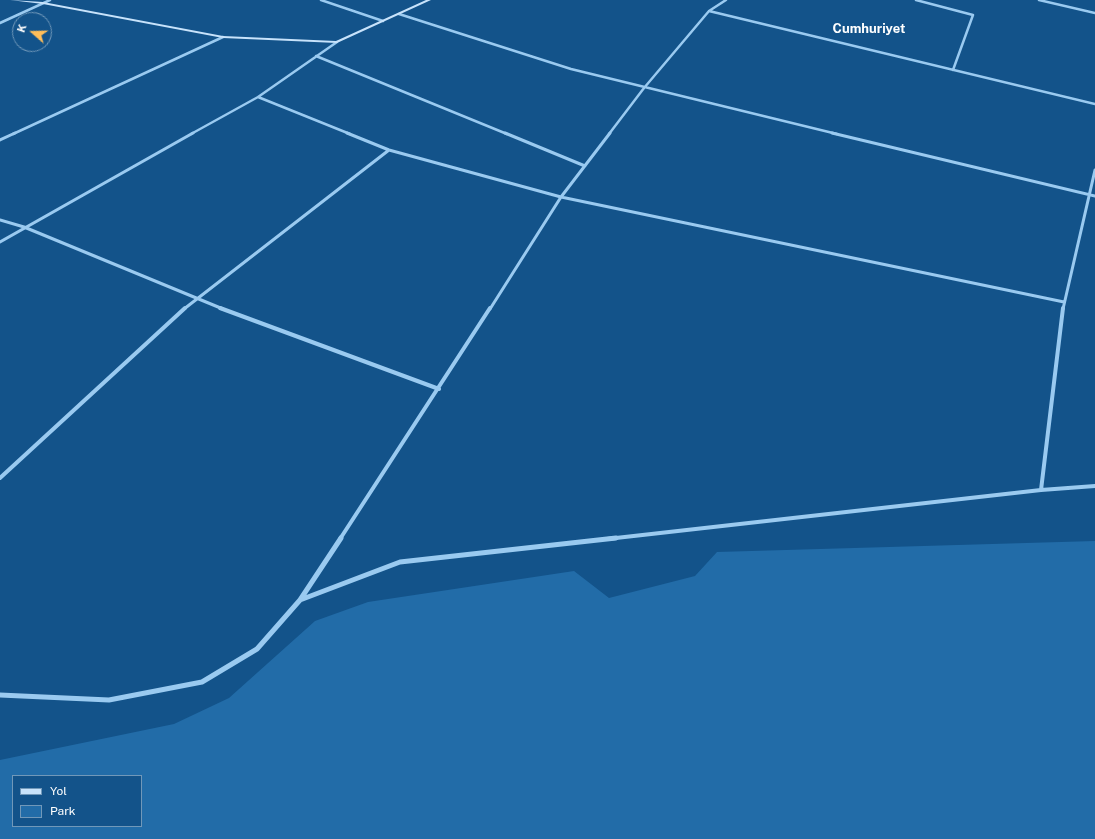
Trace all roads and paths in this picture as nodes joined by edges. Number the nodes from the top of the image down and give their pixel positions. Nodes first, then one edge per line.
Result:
1 (12, 0) edge
2 (50, 0) edge
3 (321, 0) edge
4 (429, 0) edge
5 (726, 0) edge
6 (916, 0) edge
7 (1040, 0) edge
8 (43, 3) junction
9 (709, 11) junction
10 (1095, 13) edge
11 (399, 14) junction
12 (383, 21) junction
13 (0, 24) edge
14 (223, 37) junction
15 (337, 42) junction
16 (316, 56) junction
17 (953, 70) junction
18 (644, 88) junction
19 (258, 97) junction
20 (1095, 104) edge
21 (0, 140) edge
22 (390, 150) junction
23 (584, 166) junction
24 (1095, 170) edge
25 (1089, 194) junction
26 (1095, 196) edge
27 (561, 197) junction
28 (0, 220) edge
29 (24, 226) junction
30 (0, 242) edge
31 (194, 299) junction
32 (1064, 302) junction
33 (439, 389) junction
34 (0, 478) edge
35 (1095, 486) edge
36 (1041, 490) junction
37 (300, 600) junction
38 (0, 696) edge

1 - 8 street
2 - 8 street
3 - 12 street
4 - 11 street
5 - 9 street
6 - 17 street
7 - 10 street
8 - 13 street
8 - 14 street
9 - 17 street
9 - 18 street
11 - 12 street
11 - 18 street
12 - 15 street
14 - 15 street
14 - 21 street
15 - 16 street
16 - 19 street
16 - 23 street
17 - 20 street
18 - 23 street
18 - 25 street
19 - 22 street
19 - 29 street
22 - 27 street
22 - 31 street
23 - 27 street
24 - 25 street
25 - 26 street
25 - 32 street
27 - 32 street
27 - 33 street
28 - 29 street
29 - 30 street
29 - 31 street
31 - 33 street
31 - 34 street
32 - 36 street
33 - 37 street
35 - 36 street
36 - 37 street
37 - 38 street

